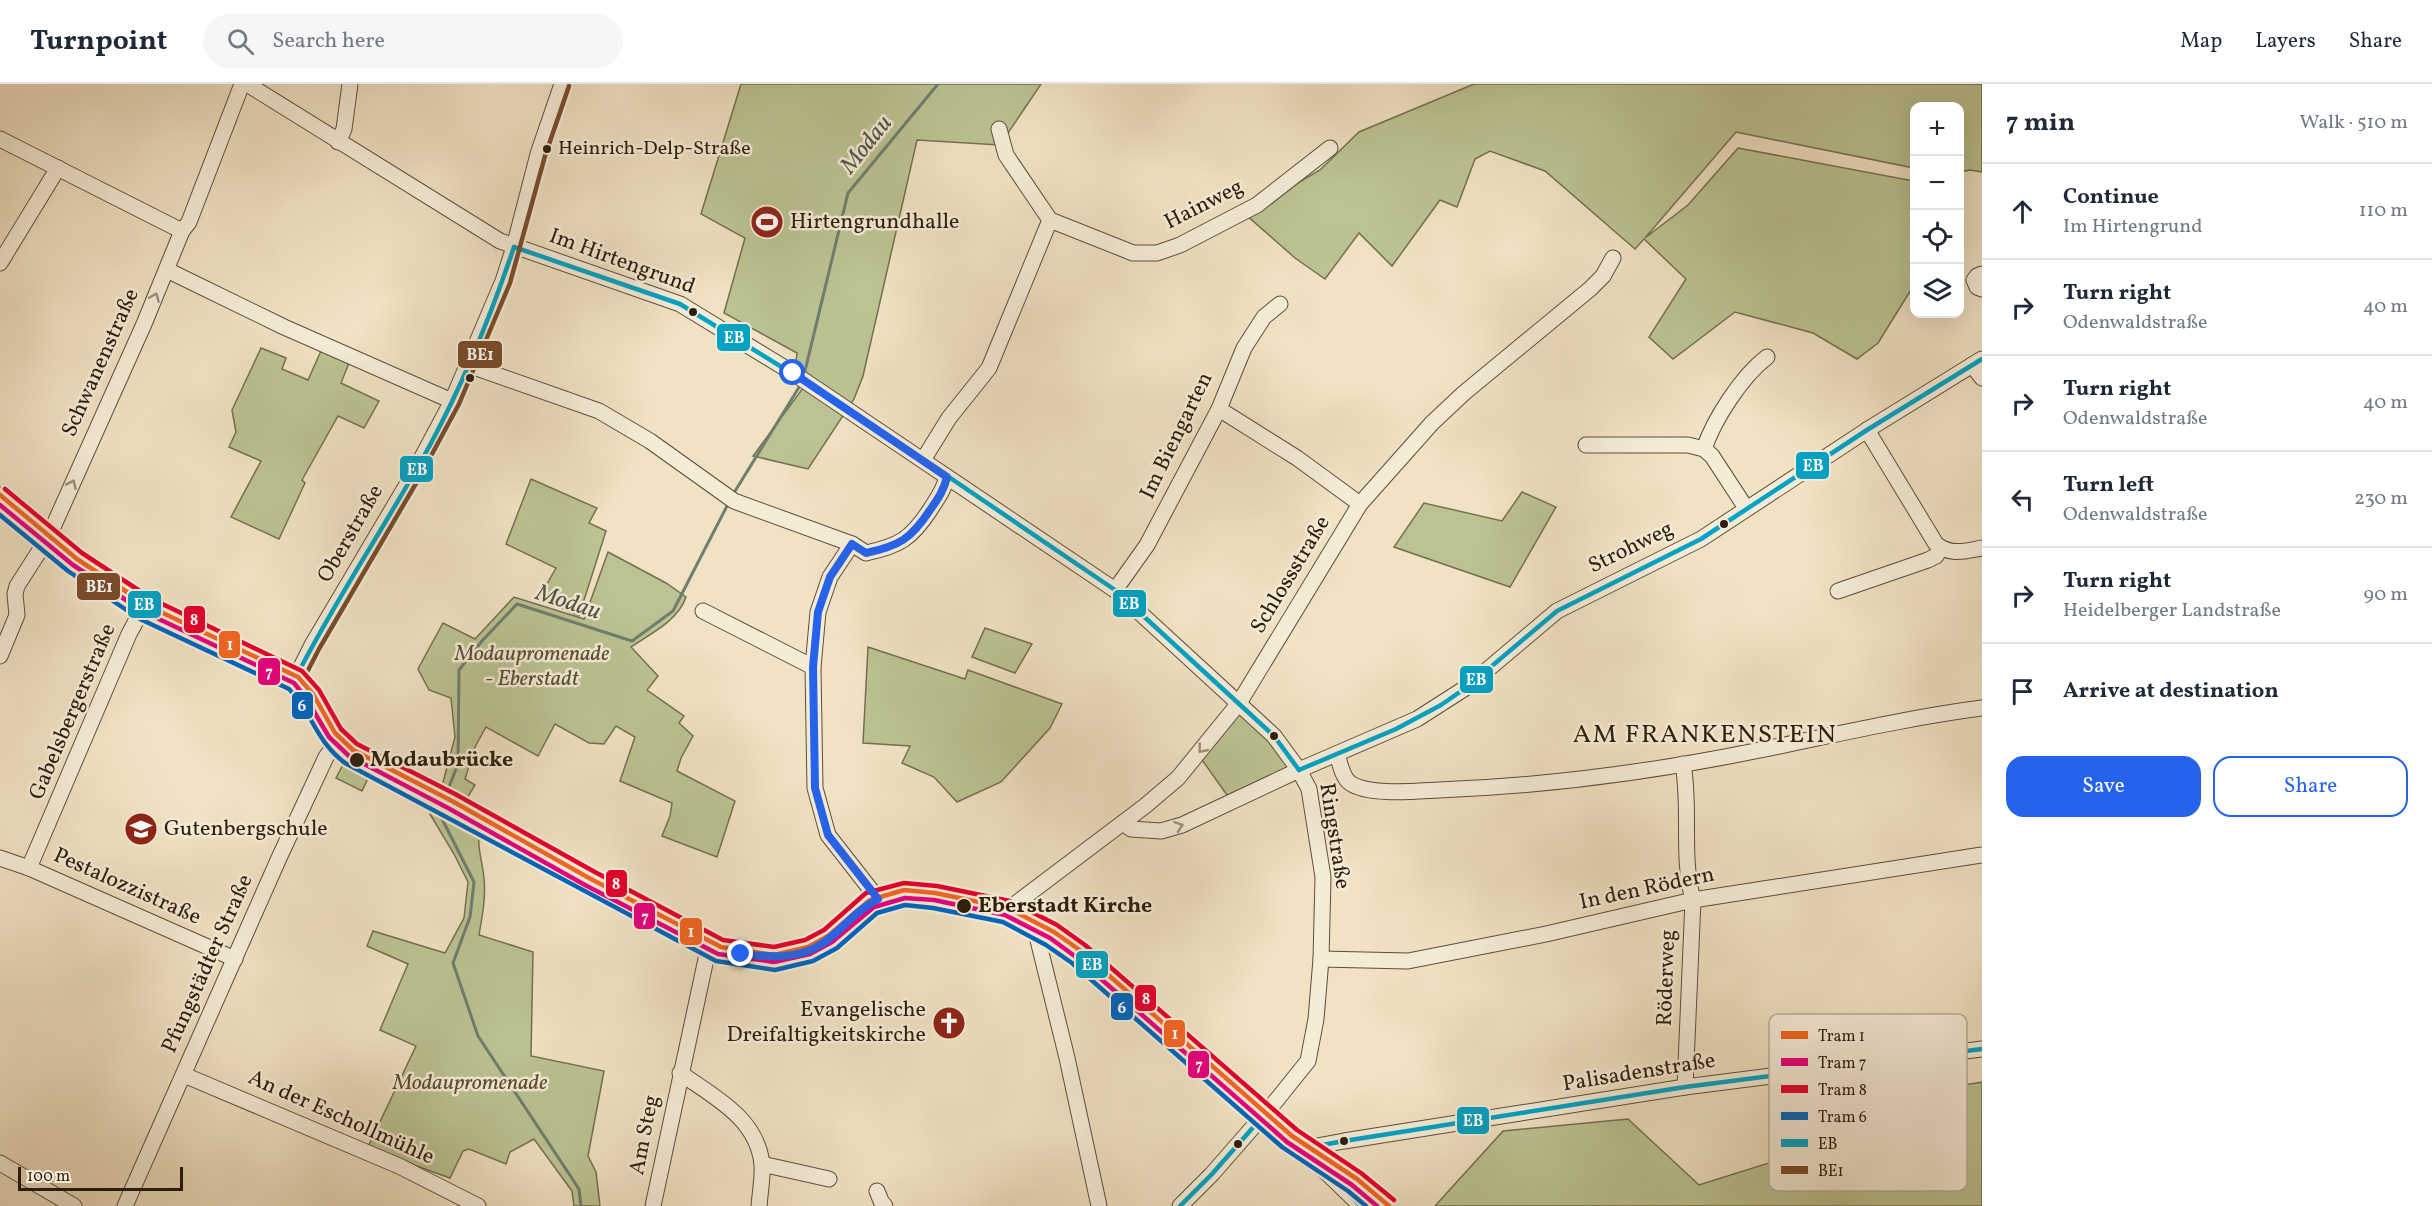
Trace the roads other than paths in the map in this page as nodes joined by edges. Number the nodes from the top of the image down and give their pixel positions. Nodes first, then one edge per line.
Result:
1 (242, 84) edge
2 (247, 84) edge
3 (350, 84) edge
4 (562, 84) edge
5 (999, 129) dead end
6 (0, 139) edge
7 (338, 142) junction
8 (1330, 148) dead end
9 (58, 168) junction
10 (1050, 220) junction
11 (182, 231) junction
12 (514, 247) junction
13 (1613, 258) dead end
14 (0, 262) edge
15 (167, 270) junction
16 (1982, 274) edge
17 (1982, 289) edge
18 (1280, 304) dead end
19 (1767, 357) dead end
20 (1977, 362) edge
21 (468, 365) junction
22 (1982, 378) edge
23 (452, 401) junction
24 (1219, 409) junction
25 (1867, 430) junction
26 (1586, 445) dead end
27 (1704, 449) junction
28 (923, 460) junction
29 (947, 477) junction
30 (0, 495) edge
31 (1360, 504) junction
32 (0, 506) edge
33 (1746, 508) junction
34 (48, 537) junction
35 (852, 544) junction
36 (1941, 548) junction
37 (1982, 548) edge
38 (1115, 590) junction
39 (1838, 591) dead end
40 (8, 597) edge
41 (144, 606) junction
42 (703, 611) dead end
43 (0, 656) edge
44 (813, 667) junction
45 (296, 679) junction
46 (1239, 703) junction
47 (1982, 708) edge
48 (338, 742) junction
49 (1337, 754) junction
50 (1683, 764) junction
51 (1299, 770) junction
52 (1123, 823) junction
53 (1982, 855) edge
54 (0, 858) edge
55 (29, 868) junction
56 (878, 899) junction
57 (1693, 900) junction
58 (1006, 911) junction
59 (1034, 924) junction
60 (710, 945) junction
61 (235, 959) junction
62 (1321, 959) junction
63 (1982, 1049) edge
64 (1967, 1051) edge
65 (680, 1073) junction
66 (184, 1075) junction
67 (1769, 1076) edge
68 (1685, 1087) junction
69 (1264, 1115) junction
70 (1305, 1152) junction
71 (0, 1163) edge
72 (762, 1164) junction
73 (829, 1179) dead end
74 (877, 1191) dead end
75 (74, 1206) edge
76 (125, 1206) edge
77 (478, 1206) edge
78 (653, 1206) edge
79 (759, 1206) edge
80 (885, 1206) edge
81 (1099, 1206) edge
82 (1180, 1206) edge
83 (1361, 1206) edge

1 - 11 street, Schwanenstraße
2 - 7 street
3 - 7 street
4 - 12 street, Oberstraße
5 - 10 street
6 - 9 street
7 - 12 street
8 - 10 street, Hainweg
9 - 11 street
9 - 14 street
10 - 28 street
11 - 15 street, Schwanenstraße
12 - 21 street, Oberstraße
12 - 28 street, Im Hirtengrund
13 - 31 street, Schlossstraße
15 - 23 street
34 -> 15 street, Schwanenstraße
16 - 17 street
18 - 24 street, Im Biengarten
19 - 27 street
20 - 22 street
20 - 25 street, Strohweg
21 - 23 street, Oberstraße
21 - 35 street
23 - 45 street, Oberstraße
24 - 31 street
24 - 38 street, Im Biengarten
25 - 33 street, Strohweg
25 - 36 street
26 - 27 street
27 - 33 street
28 - 29 street, Ringstraße
29 - 35 street
29 - 38 street, Ringstraße
30 - 34 street
31 - 46 street, Schlossstraße
32 - 34 street
33 - 49 street, Strohweg
34 - 40 street, Schwanenstraße
34 - 41 street
35 - 44 street
36 - 37 street
36 - 39 street
38 - 46 street, Ringstraße
40 - 43 street, Schwanenstraße
41 - 45 street
41 - 55 street, Gabelsbergerstraße
42 - 44 street
44 - 56 street
45 - 48 street
46 - 51 street, Ringstraße
46 -> 52 street, Schlossstraße
47 - 50 street
48 - 60 street
48 - 61 street, Pfungstädter Straße
49 - 50 street
49 - 51 street, Strohweg
50 - 57 street, Röderweg
52 -> 51 street, Strohweg
51 - 62 street, Ringstraße
52 - 58 street, Schlossstraße
53 - 57 street, In den Rödern
54 - 55 street, Pestalozzistraße
55 - 61 street, Pestalozzistraße
56 - 58 street
56 - 60 street
57 - 62 street, In den Rödern
57 - 68 street, Röderweg
58 - 59 street
59 - 69 street
59 - 81 street
60 - 65 street, Am Steg
61 - 66 street, Pfungstädter Straße
62 - 69 street, Ringstraße
63 - 64 street, Palisadenstraße
65 - 72 street
65 - 78 street, Am Steg
66 - 76 street, Pfungstädter Straße
66 - 77 street, An der Eschollmühle
67 - 68 street, Palisadenstraße
68 - 70 street, Palisadenstraße
69 - 70 street
69 - 82 street, Ringstraße
70 - 83 street
71 - 75 street
72 - 73 street
72 - 79 street
74 - 80 street

